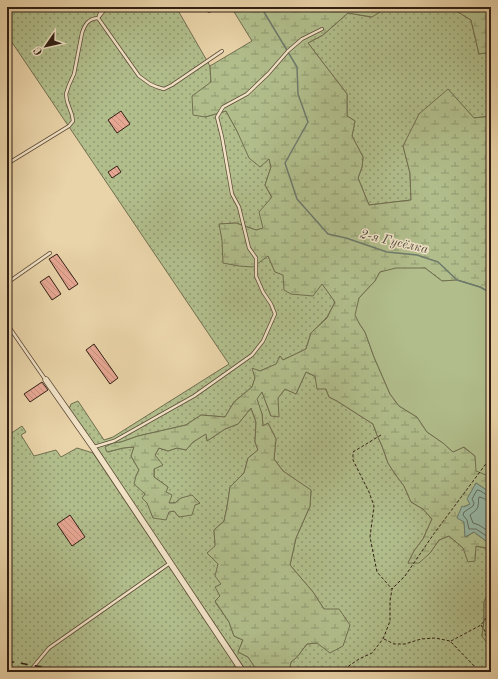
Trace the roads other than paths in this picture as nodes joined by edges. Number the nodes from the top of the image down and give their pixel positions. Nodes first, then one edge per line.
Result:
1 (102, 7) edge
2 (111, 7) edge
3 (137, 7) edge
4 (157, 7) edge
5 (210, 7) edge
6 (209, 11) dead end
7 (98, 18) junction
8 (322, 29) dead end
9 (222, 51) dead end
10 (7, 164) edge
11 (50, 253) dead end
12 (7, 283) edge
13 (7, 324) edge
14 (46, 380) joint
15 (93, 447) junction
16 (171, 563) junction
17 (29, 672) edge
18 (243, 672) edge

1 - 7 lane
2 - 7 lane
3 - 4 lane
5 - 6 lane
7 - 9 lane
7 - 10 lane
8 - 15 lane
11 - 12 lane
13 - 14 lane
14 - 15 street
15 - 16 street
16 - 17 lane
16 - 18 street

